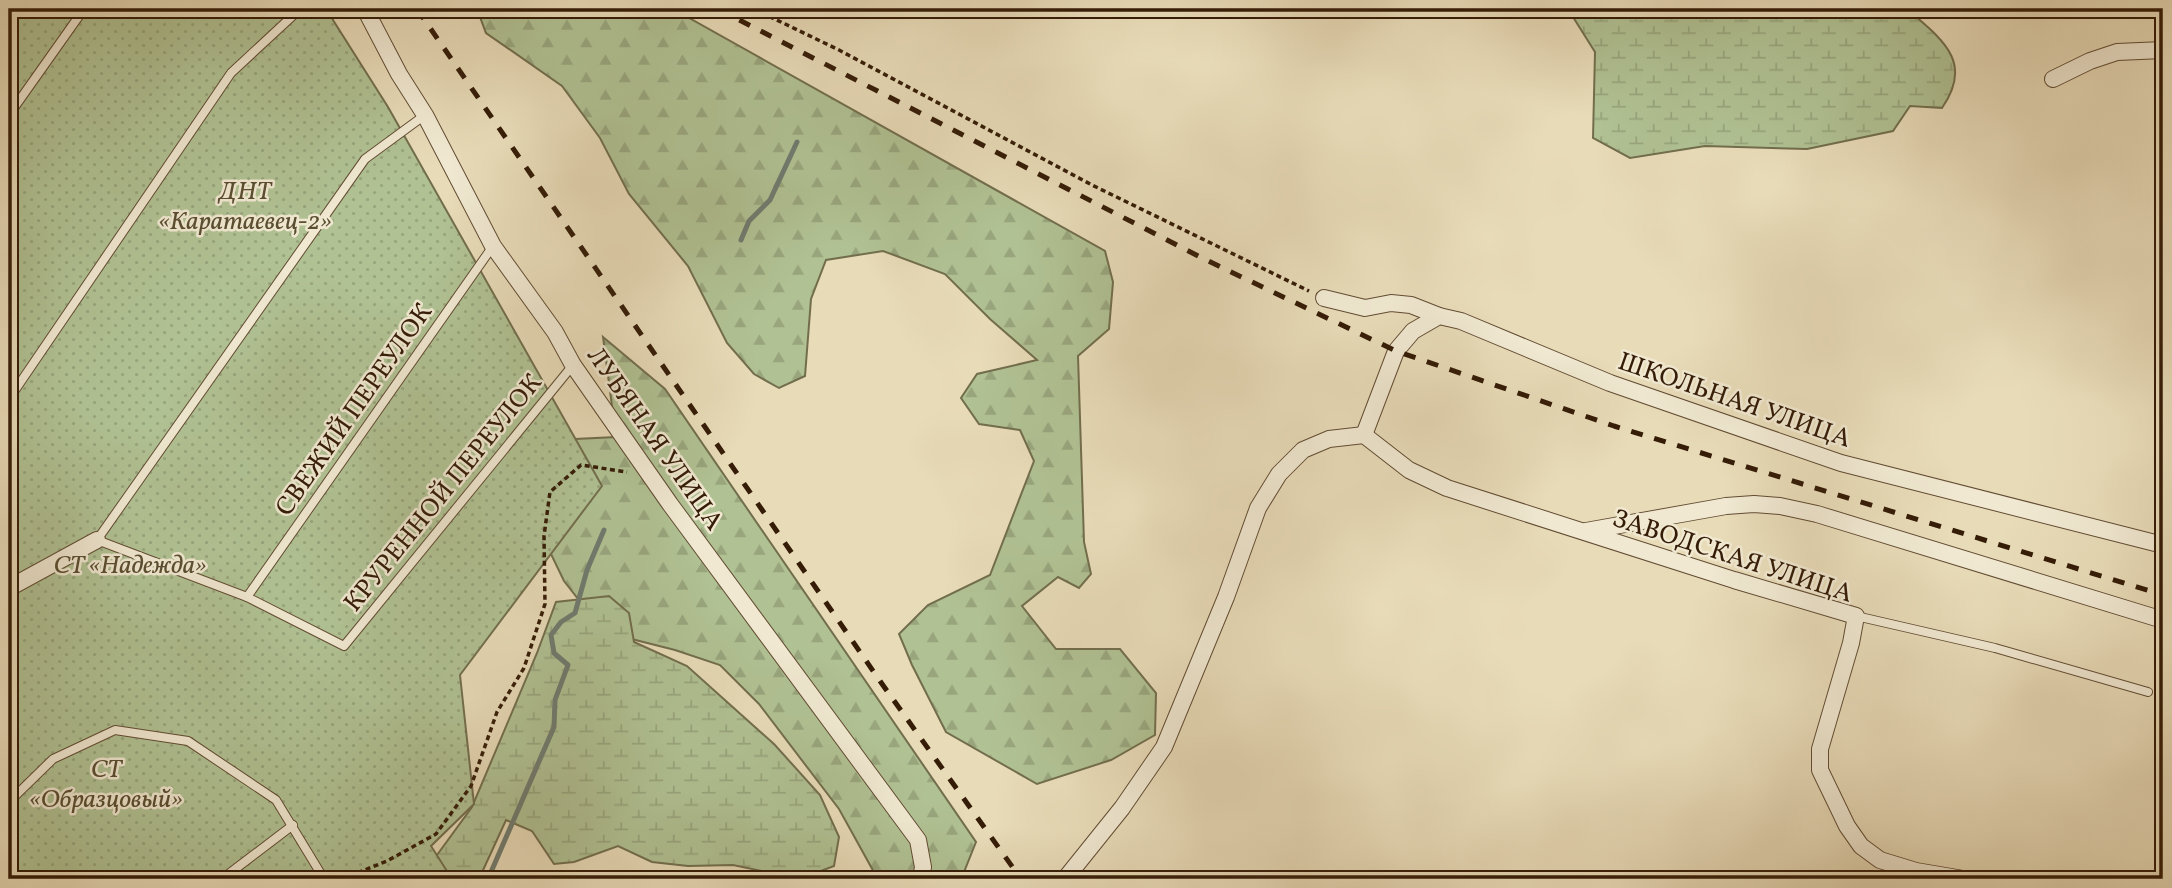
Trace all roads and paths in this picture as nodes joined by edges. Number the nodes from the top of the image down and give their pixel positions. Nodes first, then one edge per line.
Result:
1 (85, 9) edge
2 (300, 9) edge
3 (366, 9) edge
4 (754, 9) edge
5 (2163, 50) edge
6 (2053, 79) dead end
7 (9, 115) edge
8 (425, 115) junction
9 (493, 246) junction
10 (1324, 298) joint
11 (1438, 316) junction
12 (573, 365) junction
13 (9, 399) edge
14 (1364, 435) junction
15 (649, 475) junction
16 (1584, 532) junction
17 (97, 540) junction
18 (2163, 545) edge
19 (9, 588) edge
20 (247, 597) junction
21 (1856, 616) junction
22 (2163, 620) edge
23 (2148, 692) dead end
24 (9, 802) edge
25 (293, 825) junction
26 (222, 879) edge
27 (324, 879) edge
28 (342, 879) edge
29 (921, 879) edge
30 (1065, 879) edge
31 (1963, 879) edge

1 - 7 lane
2 - 13 lane
3 - 8 street, ЛУБЯНАЯ УЛИЦА
4 - 10 path
5 - 6 street
8 - 9 street, ЛУБЯНАЯ УЛИЦА
8 - 17 lane
9 - 12 street, ЛУБЯНАЯ УЛИЦА
9 - 20 lane, СВЕЖИЙ ПЕРЕУЛОК
10 - 11 street, ШКОЛЬНАЯ УЛИЦА
11 - 14 street
11 - 18 street, ШКОЛЬНАЯ УЛИЦА
12 - 15 street, ЛУБЯНАЯ УЛИЦА
12 - 20 lane, КРУРЕННОЙ ПЕРЕУЛОК
14 - 16 street, ЗАВОДСКАЯ УЛИЦА
14 - 30 street
15 - 28 path
15 - 29 street, ЛУБЯНАЯ УЛИЦА
16 - 21 street, ЗАВОДСКАЯ УЛИЦА
16 - 22 street, ЗАВОДСКАЯ УЛИЦА
17 - 19 street
17 - 20 lane
21 - 23 lane
21 - 31 street, ЗАВОДСКАЯ УЛИЦА
24 - 25 lane
25 - 26 lane
25 - 27 lane

